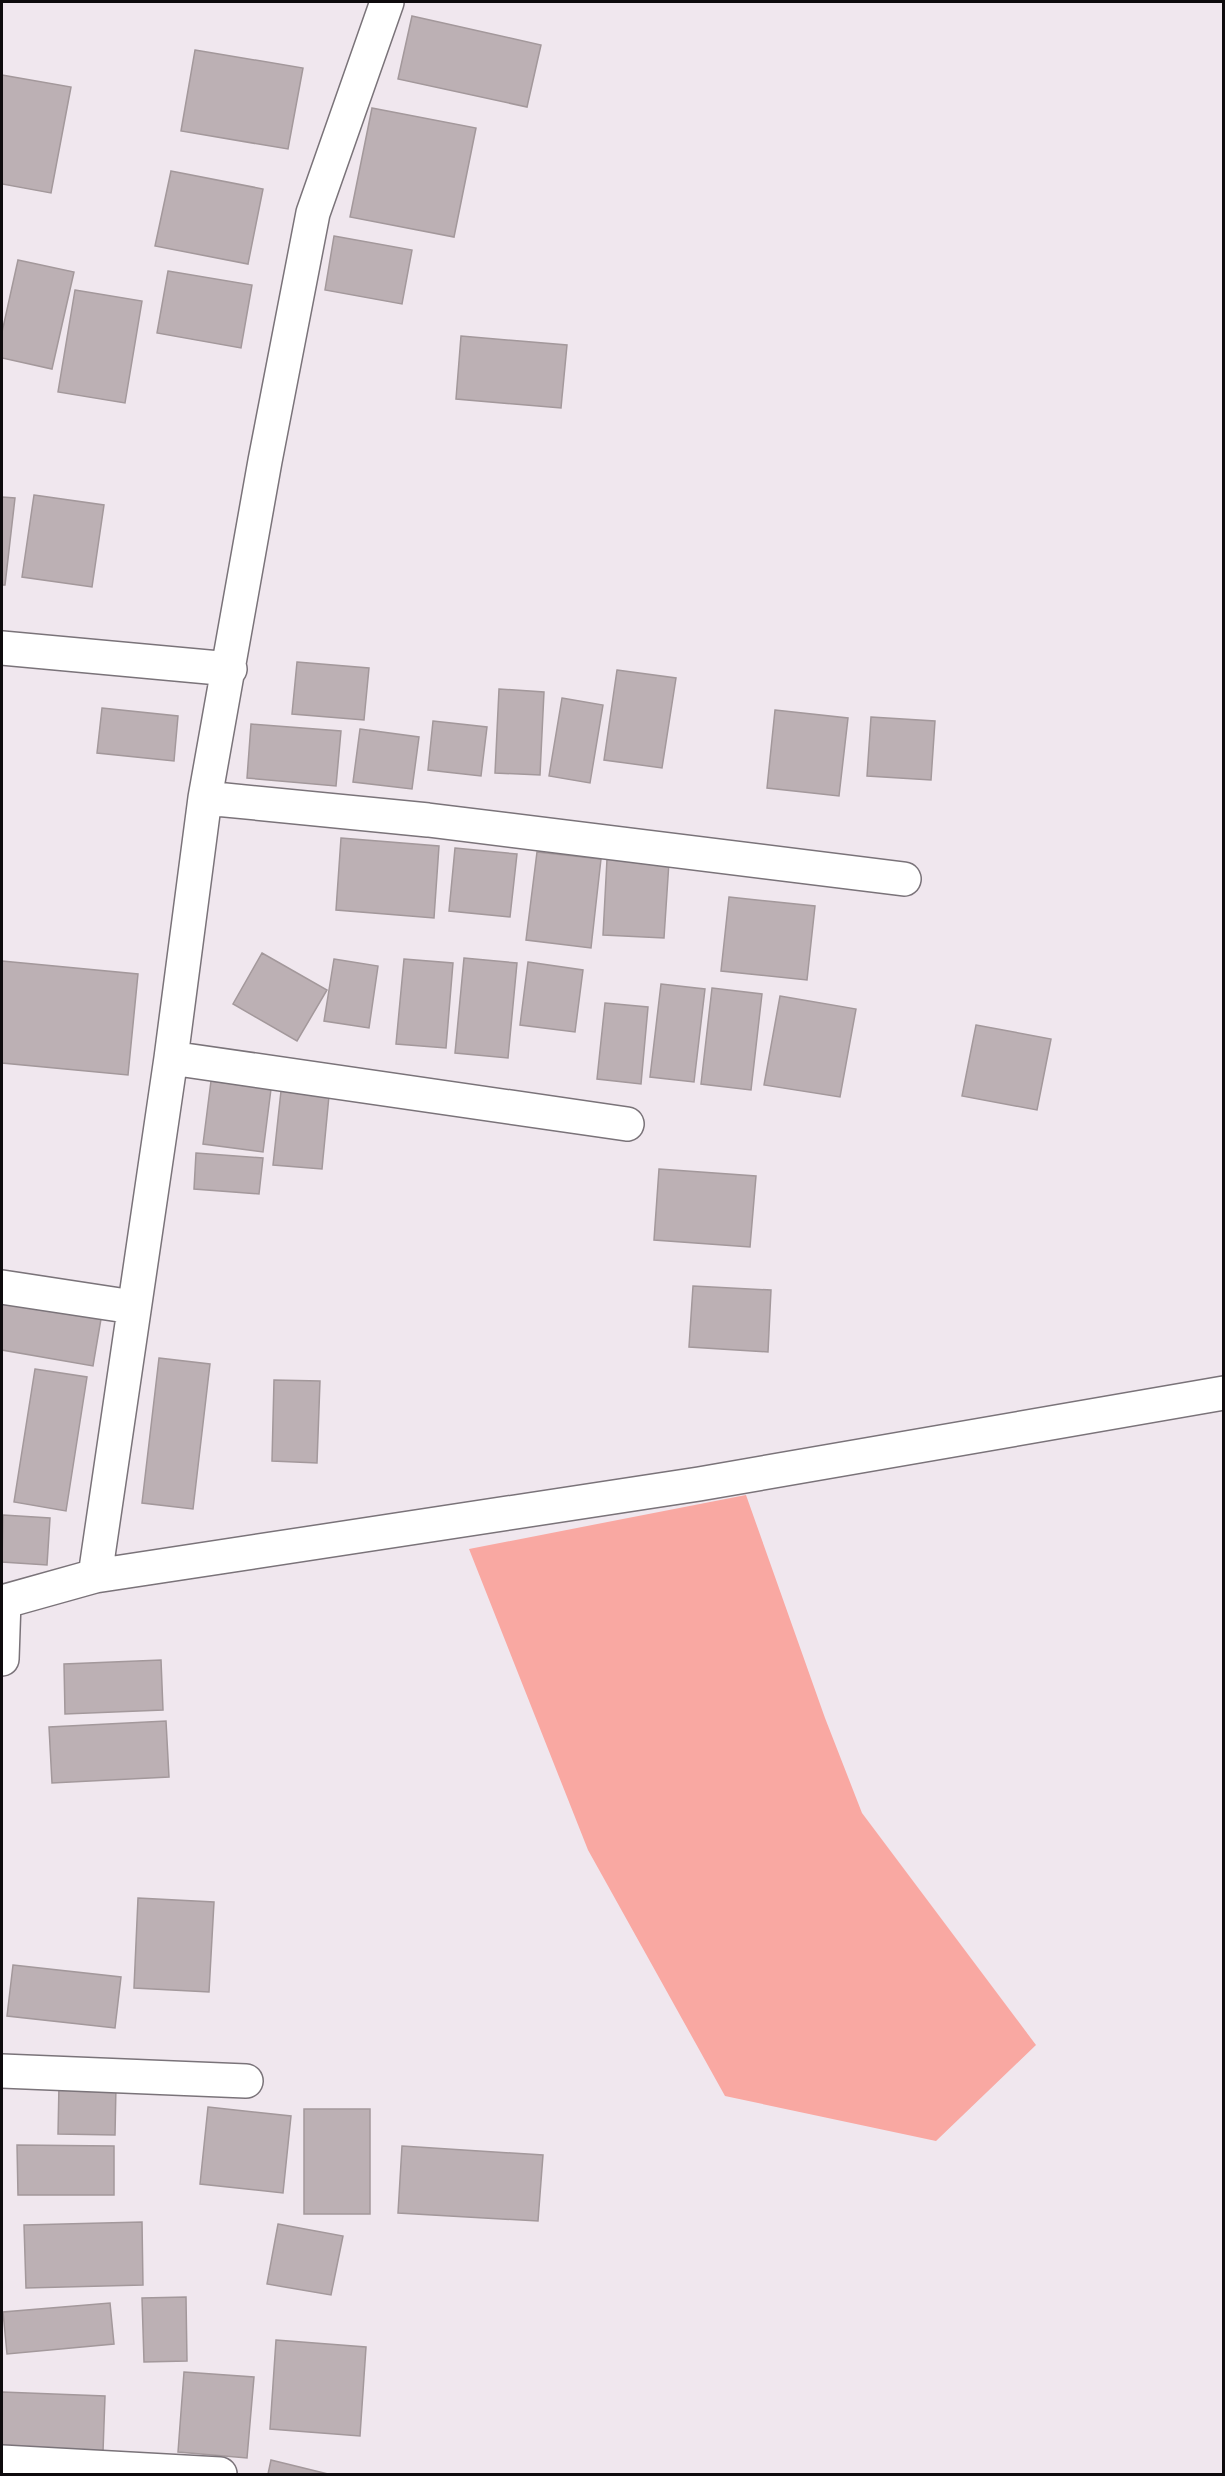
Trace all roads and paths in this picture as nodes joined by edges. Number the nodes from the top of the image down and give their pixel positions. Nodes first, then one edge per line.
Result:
1 (387, 2) edge
2 (2, 648) edge
3 (230, 669) junction
4 (205, 798) junction
5 (903, 879) dead end
6 (171, 1058) junction
7 (627, 1124) dead end
8 (2, 1287) edge
9 (133, 1307) junction
10 (1224, 1393) edge
11 (95, 1576) junction
12 (3, 1601) edge
13 (2, 1659) edge
14 (2, 2071) edge
15 (246, 2081) dead end
16 (2, 2462) edge
17 (220, 2474) edge

1 - 3 street
2 - 3 street
3 - 4 street
4 - 5 street
4 - 6 street
6 - 7 street
6 - 9 street
8 - 9 street
9 - 11 street
10 - 11 street
11 - 12 street
12 - 13 street
14 - 15 street
16 - 17 street

